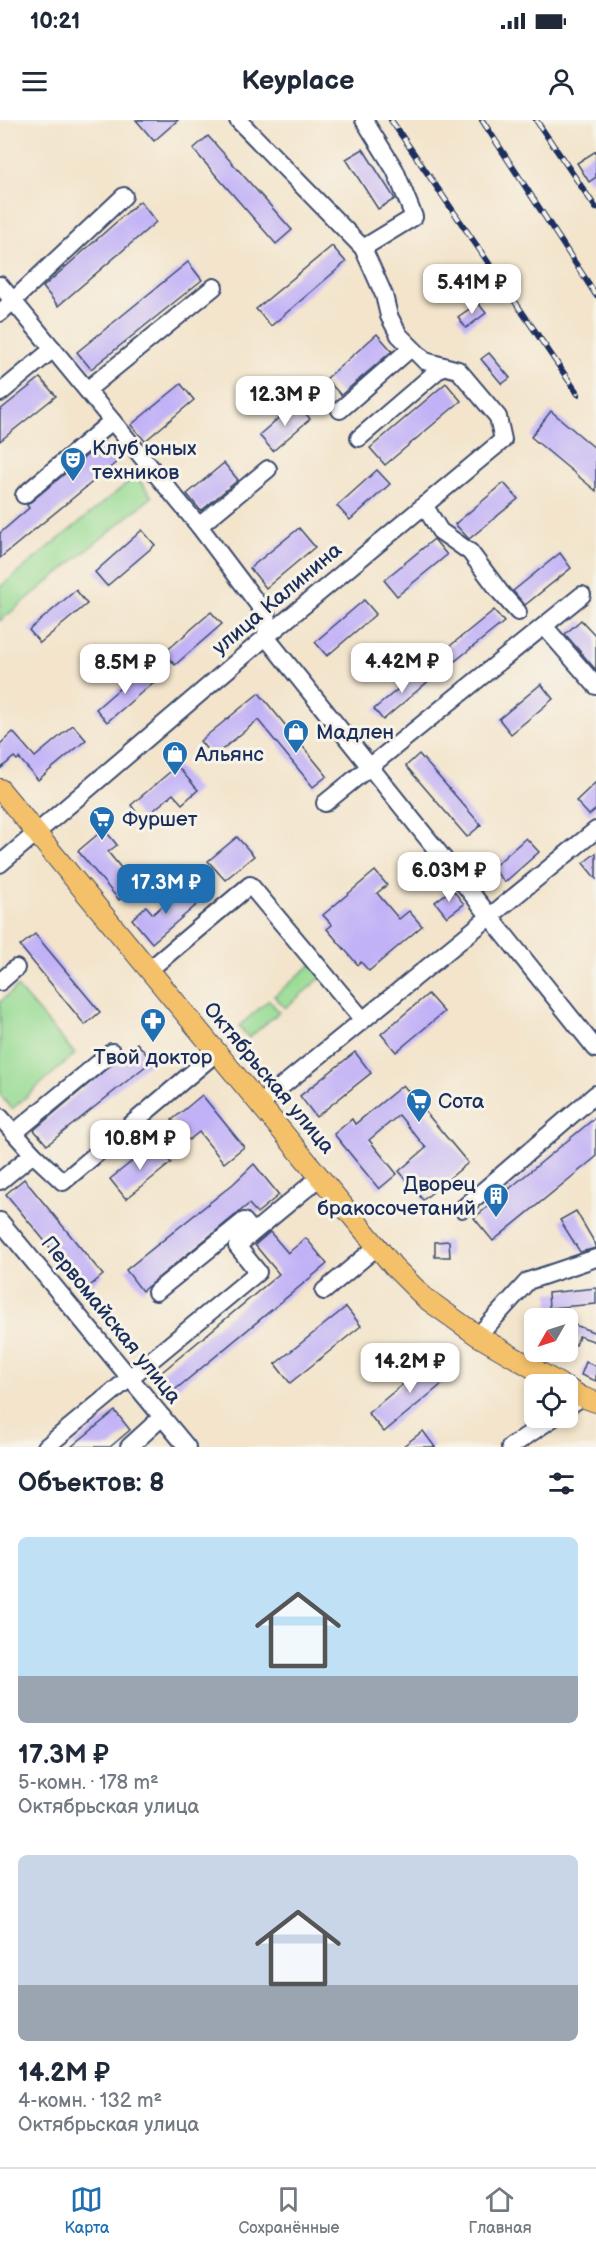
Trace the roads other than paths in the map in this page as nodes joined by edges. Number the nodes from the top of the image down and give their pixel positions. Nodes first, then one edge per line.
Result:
1 (238, 120) edge
2 (364, 120) edge
3 (123, 196) dead end
4 (363, 248) junction
5 (0, 285) edge
6 (214, 287) dead end
7 (13, 302) junction
8 (0, 313) edge
9 (411, 348) junction
10 (53, 349) junction
11 (444, 366) junction
12 (87, 390) junction
13 (0, 393) edge
14 (340, 410) dead end
15 (112, 421) junction
16 (359, 438) dead end
17 (268, 469) dead end
18 (24, 495) dead end
19 (424, 505) junction
20 (199, 526) junction
21 (582, 595) dead end
22 (518, 612) dead end
23 (544, 626) junction
24 (266, 637) junction
25 (596, 686) edge
26 (371, 766) junction
27 (0, 789) edge
28 (325, 803) dead end
29 (596, 831) edge
30 (36, 833) junction
31 (0, 864) edge
32 (490, 917) junction
33 (16, 968) dead end
34 (149, 970) junction
35 (0, 982) edge
36 (363, 1020) junction
37 (596, 1049) edge
38 (112, 1052) dead end
39 (217, 1052) junction
40 (596, 1094) edge
41 (260, 1104) junction
42 (0, 1117) edge
43 (14, 1134) junction
44 (33, 1154) junction
45 (320, 1177) junction
46 (0, 1181) edge
47 (462, 1209) dead end
48 (0, 1221) edge
49 (254, 1232) junction
50 (378, 1246) junction
51 (596, 1258) edge
52 (324, 1291) dead end
53 (156, 1292) dead end
54 (478, 1336) junction
55 (543, 1374) edge
56 (130, 1378) junction
57 (162, 1417) junction
58 (538, 1428) edge
59 (46, 1447) edge
60 (129, 1447) edge
61 (187, 1447) edge
62 (510, 1447) edge

1 - 4 street
2 - 4 street
3 - 7 street
4 - 9 street
5 - 7 street
6 - 12 street
7 - 8 street
7 - 10 street
9 - 11 street
9 - 14 street
10 - 12 street
10 - 13 street
11 - 16 street
11 - 19 street, улица Калинина
12 - 15 street
15 - 18 street
15 - 20 street
17 - 20 street
19 - 22 street
19 - 24 street, улица Калинина
20 - 24 street
21 - 23 street
23 - 25 street
23 - 26 street
24 - 26 street
24 - 30 street, улица Калинина
26 - 28 street
26 - 32 street
27 - 30 main road, Октябрьская улица
29 - 32 street
30 - 31 street, улица Калинина
30 - 34 main road, Октябрьская улица
32 - 36 street
32 - 37 street
33 - 35 street
34 - 36 street
34 - 39 main road, Октябрьская улица
36 - 41 street
38 - 43 street
39 - 41 main road, Октябрьская улица
39 - 44 street
40 - 47 street
41 - 45 main road, Октябрьская улица
42 - 43 street
43 - 44 street
44 - 46 street
45 - 49 street
45 - 50 main road, Октябрьская улица
48 - 56 street, Первомайская улица
49 - 53 street
49 - 56 street
50 - 52 street
50 - 54 main road, Октябрьская улица
51 - 54 street
54 - 55 main road, Октябрьская улица
56 - 57 street, Первомайская улица
56 - 59 street
57 - 60 street
57 - 61 street, Первомайская улица
58 - 62 street

